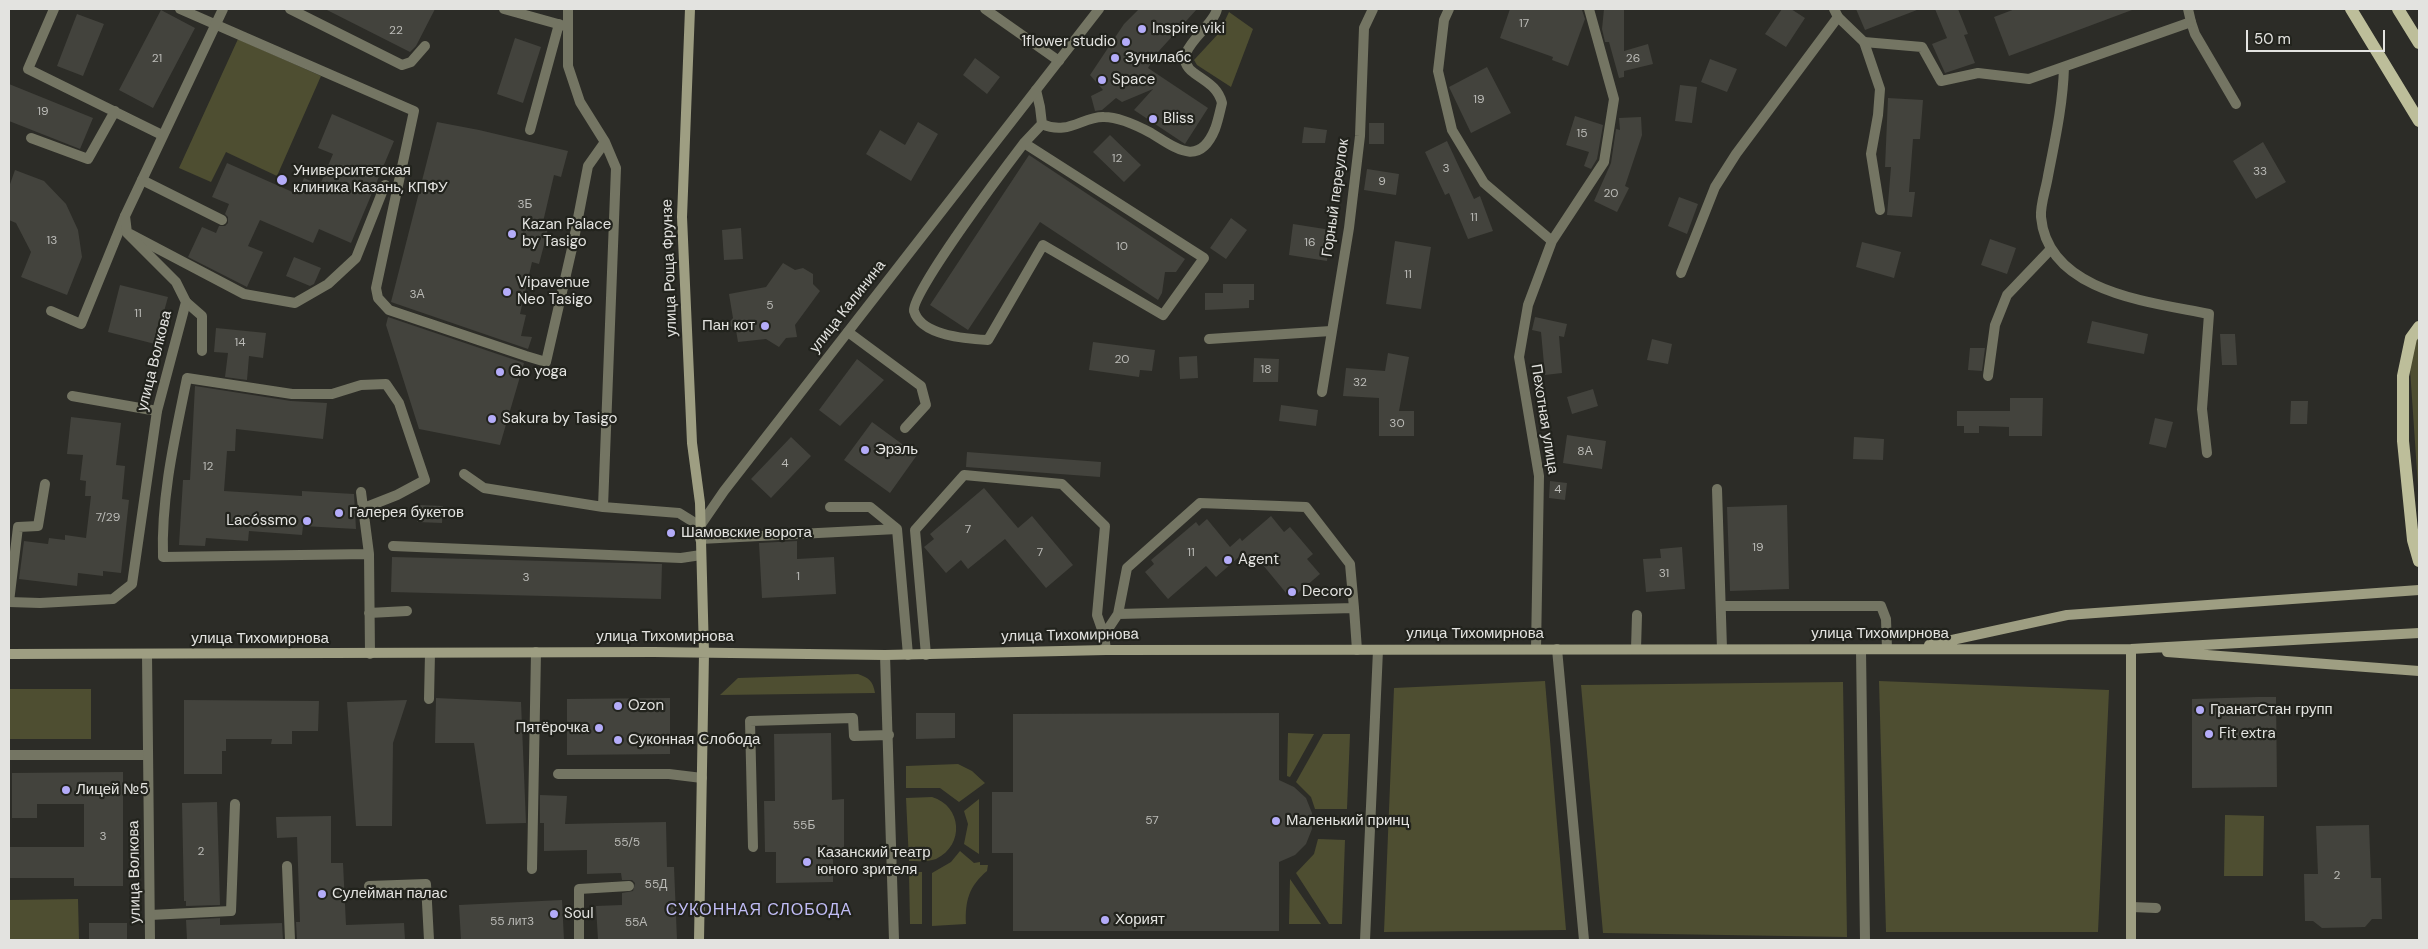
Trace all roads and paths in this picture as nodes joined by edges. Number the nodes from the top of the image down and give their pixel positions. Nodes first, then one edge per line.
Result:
1 (54, 9) edge
2 (180, 9) edge
3 (223, 9) edge
4 (290, 9) edge
5 (504, 9) edge
6 (568, 9) edge
7 (690, 9) edge
8 (985, 9) edge
9 (1099, 9) edge
10 (1217, 9) edge
11 (1373, 9) edge
12 (1448, 9) edge
13 (1589, 9) edge
14 (2188, 9) edge
15 (2351, 9) edge
16 (2398, 9) edge
17 (1836, 13) edge
18 (2191, 22) junction
19 (563, 25) junction
20 (215, 26) junction
21 (1864, 42) junction
22 (2419, 43) edge
23 (425, 46) dead end
24 (1059, 61) junction
25 (2064, 67) junction
26 (1036, 90) junction
27 (2236, 104) dead end
28 (115, 111) junction
29 (2419, 121) edge
30 (1042, 124) junction
31 (530, 130) dead end
32 (162, 135) junction
33 (31, 138) dead end
34 (605, 142) junction
35 (1024, 142) junction
36 (142, 180) junction
37 (385, 185) dead end
38 (1880, 210) dead end
39 (125, 216) junction
40 (222, 220) dead end
41 (127, 233) junction
42 (1552, 241) junction
43 (2050, 250) junction
44 (1681, 273) dead end
45 (186, 302) junction
46 (51, 311) dead end
47 (2419, 327) edge
48 (1331, 331) junction
49 (848, 332) junction
50 (1209, 339) dead end
51 (202, 351) dead end
52 (1988, 376) dead end
53 (1322, 392) dead end
54 (72, 396) dead end
55 (157, 411) junction
56 (905, 428) dead end
57 (2206, 453) dead end
58 (464, 474) dead end
59 (45, 484) dead end
60 (1717, 489) dead end
61 (361, 492) dead end
62 (603, 507) junction
63 (830, 507) dead end
64 (364, 508) junction
65 (700, 526) junction
66 (897, 529) junction
67 (700, 540) junction
68 (393, 546) dead end
69 (369, 554) junction
70 (701, 555) junction
71 (2419, 561) edge
72 (2419, 590) edge
73 (9, 602) edge
74 (1721, 606) junction
75 (1354, 608) junction
76 (407, 611) dead end
77 (370, 613) junction
78 (1118, 614) junction
79 (1637, 615) dead end
80 (2419, 633) edge
81 (1104, 635) junction
82 (1536, 649) junction
83 (1557, 649) junction
84 (1636, 649) junction
85 (1722, 649) junction
86 (1887, 649) junction
87 (1912, 649) junction
88 (2131, 649) junction
89 (1106, 650) junction
90 (1357, 650) junction
91 (1378, 650) junction
92 (1861, 650) junction
93 (536, 652) junction
94 (704, 652) junction
95 (430, 653) junction
96 (9, 654) edge
97 (146, 654) junction
98 (370, 654) junction
99 (908, 655) junction
100 (926, 655) junction
101 (885, 656) junction
102 (2419, 671) edge
103 (429, 699) dead end
104 (889, 735) junction
105 (10, 755) dead end
106 (148, 755) junction
107 (558, 774) dead end
108 (702, 778) junction
109 (235, 804) dead end
110 (754, 847) dead end
111 (287, 866) dead end
112 (532, 869) dead end
113 (369, 886) dead end
114 (629, 886) dead end
115 (2132, 907) junction
116 (2156, 908) dead end
117 (150, 915) junction
118 (150, 940) edge
119 (290, 940) edge
120 (428, 940) edge
121 (579, 940) edge
122 (699, 940) edge
123 (894, 940) edge
124 (1365, 940) edge
125 (1584, 940) edge
126 (1865, 940) edge
127 (2132, 940) edge

1 - 28 street
2 - 20 street
3 - 20 street
4 - 23 street
5 - 19 street
6 - 19 street
7 - 65 main road, улица Роща Фрунзе
8 - 24 street
9 - 24 street, улица Калинина
10 - 30 street
11 - 48 street, Горный переулок
12 - 42 street
13 - 42 street, Пехотная улица
14 - 18 street
15 - 29 main road
16 - 22 main road
17 - 21 street
17 - 44 street
18 - 25 street
18 - 27 street
19 - 31 street
19 - 34 street
20 - 32 street
20 - 34 street
21 - 25 street
21 - 38 street
24 - 26 street, улица Калинина
25 - 43 street
26 - 30 street
26 - 49 street, улица Калинина
28 - 32 street
28 - 33 street
30 - 35 street
32 - 36 street
34 - 62 street
35 - 35 street
36 - 39 street
36 - 40 street
37 - 41 street
39 - 41 street
39 - 46 street
41 - 45 street, улица Волкова
42 - 82 street, Пехотная улица
43 - 52 street
43 - 57 street
45 - 51 street
45 - 55 street, улица Волкова
47 - 71 main road
48 - 50 street
48 - 53 street, Горный переулок
49 - 56 street
49 - 65 street, улица Калинина
54 - 55 street
55 - 73 street, улица Волкова
58 - 62 street
59 - 73 street
60 - 74 street
61 - 64 street
62 - 65 street
63 - 66 street
64 - 69 street
64 - 69 street
65 - 67 main road
66 - 67 street
66 - 99 street
67 - 70 main road
68 - 70 street
69 - 77 street
70 - 94 main road
72 - 87 main road
74 - 85 street
74 - 86 street
75 - 78 street
75 - 78 street
75 - 90 street
76 - 77 street
77 - 98 street
78 - 81 street
79 - 84 street
80 - 88 main road
81 - 89 street
81 - 100 street
82 - 83 main road, улица Тихомирнова
82 - 91 main road, улица Тихомирнова
83 - 84 main road, улица Тихомирнова
83 - 125 street
84 - 85 main road, улица Тихомирнова
85 - 92 main road, улица Тихомирнова
86 - 87 main road, улица Тихомирнова
86 - 92 main road, улица Тихомирнова
87 - 88 main road, улица Тихомирнова
88 - 102 main road
88 - 115 main road
89 - 90 main road, улица Тихомирнова
89 - 100 main road, улица Тихомирнова
90 - 91 main road, улица Тихомирнова
91 - 124 street
92 - 126 street
93 - 94 main road, улица Тихомирнова
93 - 95 main road, улица Тихомирнова
93 - 112 street
94 - 101 main road, улица Тихомирнова
94 - 108 main road
95 - 98 main road, улица Тихомирнова
95 - 103 street
96 - 97 main road, улица Тихомирнова
97 - 98 main road, улица Тихомирнова
97 - 106 street, улица Волкова
99 - 100 main road, улица Тихомирнова
99 - 101 main road, улица Тихомирнова
101 - 104 street
104 - 110 street
104 - 123 street
105 - 106 street
106 - 117 street, улица Волкова
107 - 108 street
108 - 122 main road
109 - 117 street
111 - 119 street
113 - 120 street
114 - 121 street
115 - 116 street
115 - 127 main road
117 - 118 street, улица Волкова

